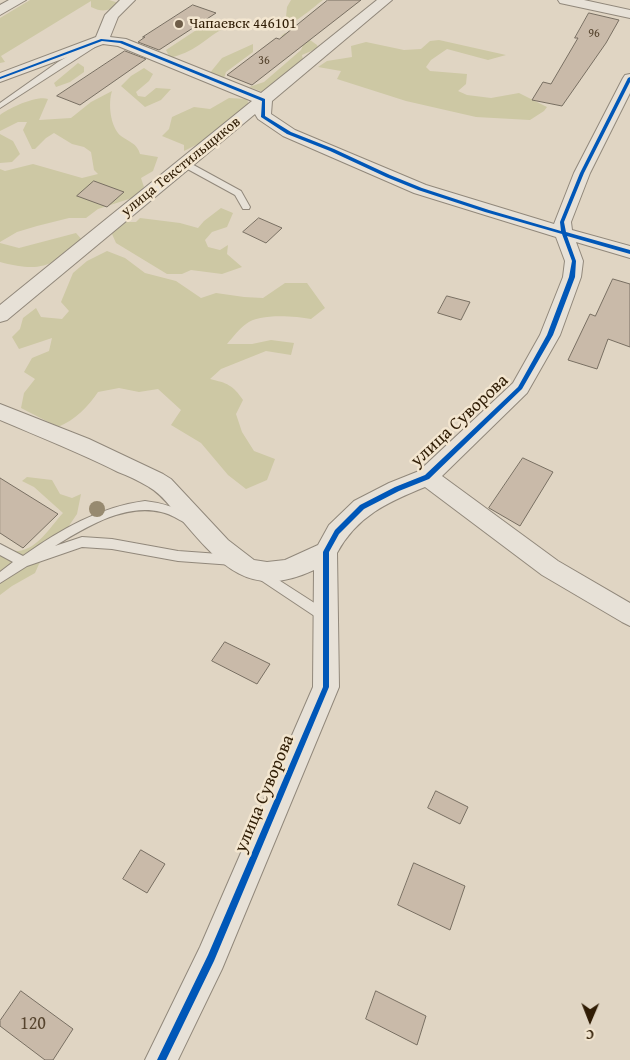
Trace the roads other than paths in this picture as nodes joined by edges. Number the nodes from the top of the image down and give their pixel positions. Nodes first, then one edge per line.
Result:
1 (19, 0) edge
2 (128, 0) edge
3 (385, 0) edge
4 (565, 0) edge
5 (0, 11) edge
6 (630, 14) edge
7 (102, 40) junction
8 (0, 78) edge
9 (630, 78) edge
10 (264, 100) junction
11 (0, 106) edge
12 (185, 164) junction
13 (246, 208) dead end
14 (564, 234) junction
15 (630, 252) edge
16 (0, 315) edge
17 (1, 413) edge
18 (427, 477) junction
19 (202, 528) junction
20 (0, 549) edge
21 (326, 552) junction
22 (236, 560) junction
23 (23, 562) junction
24 (256, 571) junction
25 (0, 578) edge
26 (630, 615) edge
27 (326, 618) junction
28 (161, 1060) edge

1 - 5 street
2 - 7 street
3 - 10 street, улица Текстильщиков
4 - 6 street
7 - 8 street
7 - 10 street
7 - 11 lane
9 - 14 street, улица Суворова
10 - 12 street, улица Текстильщиков
10 - 14 street
12 - 13 lane
12 - 16 street, улица Текстильщиков
14 - 15 street
14 - 18 street, улица Суворова
17 - 19 street
18 - 21 street, улица Суворова
18 - 26 street
19 - 22 street
19 - 23 lane
20 - 23 lane
21 - 24 street
21 - 27 street, улица Суворова
22 - 23 lane
22 - 24 street
23 - 25 lane
24 - 27 lane
27 - 28 street, улица Суворова

